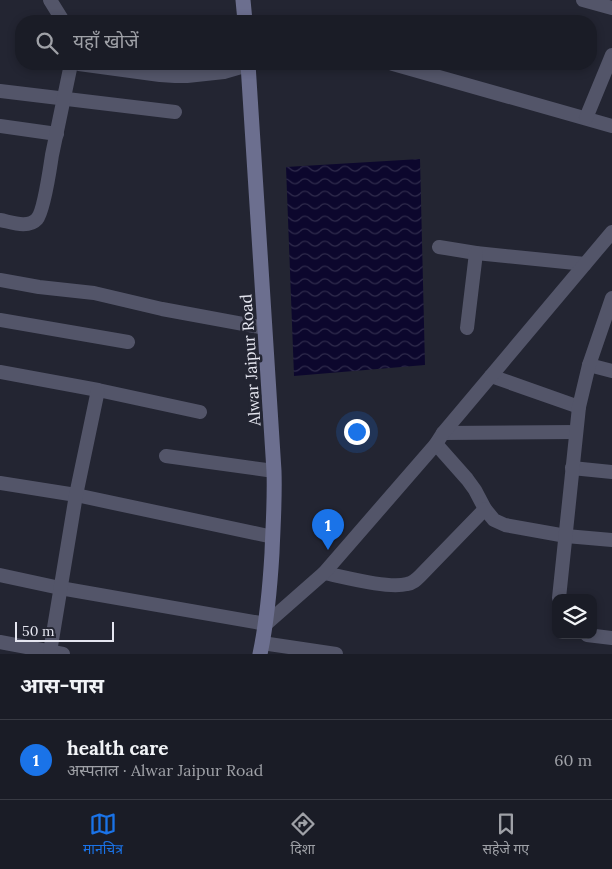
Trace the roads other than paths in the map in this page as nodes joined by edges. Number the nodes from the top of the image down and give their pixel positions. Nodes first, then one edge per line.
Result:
1 (50, 0) edge
2 (243, 0) edge
3 (583, 0) edge
4 (612, 8) edge
5 (59, 15) edge
6 (244, 15) edge
7 (612, 55) edge
8 (70, 70) edge
9 (123, 70) edge
10 (230, 70) edge
11 (248, 70) edge
12 (414, 70) edge
13 (0, 91) edge
14 (64, 98) junction
15 (175, 112) dead end
16 (586, 118) junction
17 (0, 126) edge
18 (612, 126) edge
19 (57, 134) junction
20 (0, 220) edge
21 (612, 232) edge
22 (439, 247) dead end
23 (476, 253) junction
24 (585, 264) junction
25 (0, 280) edge
26 (612, 298) edge
27 (0, 320) edge
28 (265, 328) junction
29 (467, 328) dead end
30 (128, 342) dead end
31 (589, 365) junction
32 (612, 371) edge
33 (0, 372) edge
34 (491, 376) junction
35 (98, 390) junction
36 (579, 407) junction
37 (200, 412) dead end
38 (576, 432) junction
39 (440, 439) junction
40 (166, 456) dead end
41 (572, 468) junction
42 (274, 471) junction
43 (612, 472) edge
44 (0, 483) edge
45 (76, 495) junction
46 (485, 509) junction
47 (566, 536) junction
48 (272, 537) junction
49 (612, 540) edge
50 (324, 573) junction
51 (0, 575) edge
52 (60, 588) junction
53 (559, 594) edge
54 (266, 624) junction
55 (597, 636) edge
56 (612, 638) edge
57 (0, 642) edge
58 (261, 648) edge
59 (57, 653) edge
60 (336, 654) edge

1 - 5 street
2 - 6 main road
3 - 4 street
7 - 16 street
8 - 14 street
9 - 10 street
11 - 28 main road, Alwar Jaipur Road
12 - 16 street
13 - 14 street
14 - 15 street
14 - 19 street
16 - 18 street
17 - 19 street
19 - 20 street
21 - 24 street
22 - 23 street
23 - 24 street
23 - 29 street
24 - 34 street
25 - 28 street
26 - 31 street
27 - 30 street
28 - 42 main road, Alwar Jaipur Road
31 - 32 street
31 - 36 street
33 - 35 street
34 - 36 street
34 - 39 street
35 - 37 street
35 - 45 street
36 - 38 street
38 - 39 street
38 - 41 street
39 - 46 street
39 - 50 street
40 - 42 street
41 - 43 street
41 - 47 street
42 - 48 main road, Alwar Jaipur Road
44 - 45 street
45 - 48 street
45 - 52 street
46 - 47 street
46 - 50 street
47 - 49 street
47 - 53 street
48 - 54 main road, Alwar Jaipur Road
50 - 54 street
51 - 52 street
52 - 54 street
52 - 59 street
54 - 58 main road, Alwar Jaipur Road
55 - 56 street
57 - 59 street
58 - 60 street

